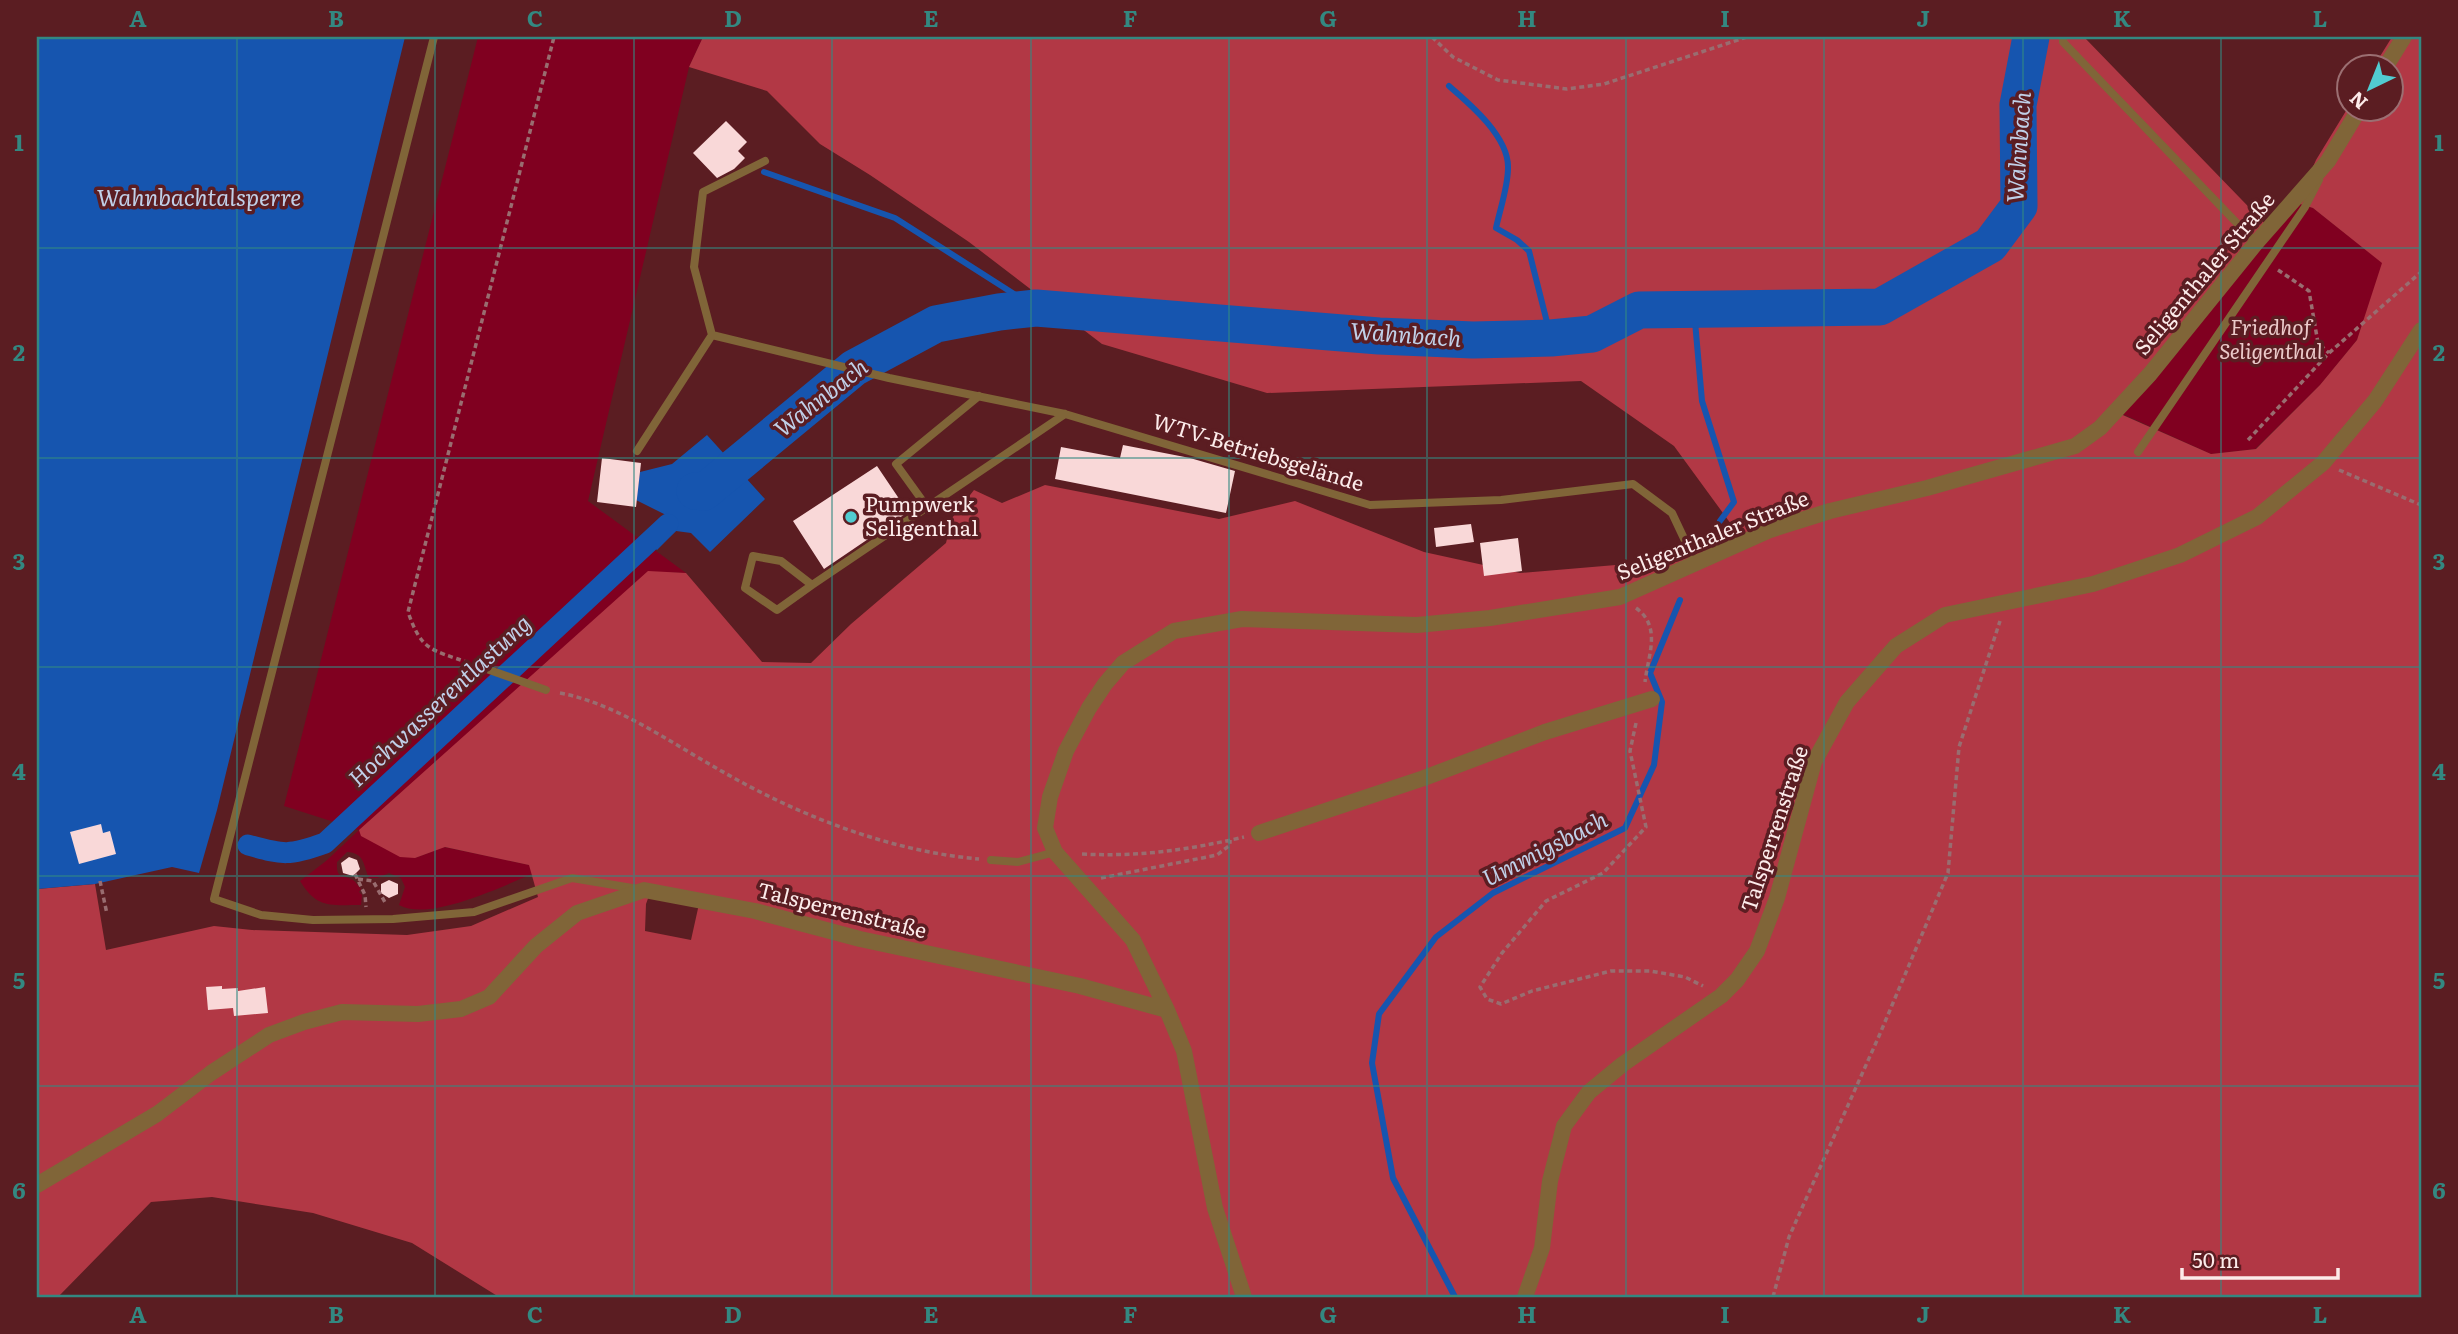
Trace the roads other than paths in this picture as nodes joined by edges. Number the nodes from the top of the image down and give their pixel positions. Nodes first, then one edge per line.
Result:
1 (434, 37) edge
2 (2063, 37) edge
3 (2404, 37) edge
4 (2395, 52) edge
5 (2352, 122) edge
6 (2328, 161) junction
7 (765, 162) dead end
8 (2256, 243) junction
9 (2421, 330) edge
10 (712, 335) junction
11 (979, 396) junction
12 (1065, 414) junction
13 (637, 451) dead end
14 (2138, 452) dead end
15 (927, 507) junction
16 (1696, 564) junction
17 (813, 585) junction
18 (481, 667) road end
19 (546, 690) road end
20 (1648, 692) road end
21 (1259, 833) road end
22 (1055, 852) junction
23 (991, 860) road end
24 (644, 890) junction
25 (1167, 1010) junction
26 (37, 1185) edge
27 (1244, 1297) edge
28 (1525, 1297) edge

1 - 24 lane, Talsperrenstraße
2 - 8 lane
3 - 4 street
5 - 6 street, Seligenthaler Straße
6 - 8 street, Seligenthaler Straße
6 - 14 lane
7 - 10 lane
8 - 16 street, Seligenthaler Straße
9 - 28 street, Talsperrenstraße
10 - 11 lane, WTV-Betriebsgelände
10 - 13 lane
11 - 12 lane, WTV-Betriebsgelände
11 - 15 lane
12 - 15 lane
12 - 16 lane, WTV-Betriebsgelände
15 - 17 lane
16 - 22 street, Seligenthaler Straße
17 - 17 lane
18 - 19 lane
20 - 21 street, bridge
22 - 23 lane
22 - 25 street, Seligenthaler Straße
24 - 25 street, Talsperrenstraße
24 - 26 street
25 - 27 street

